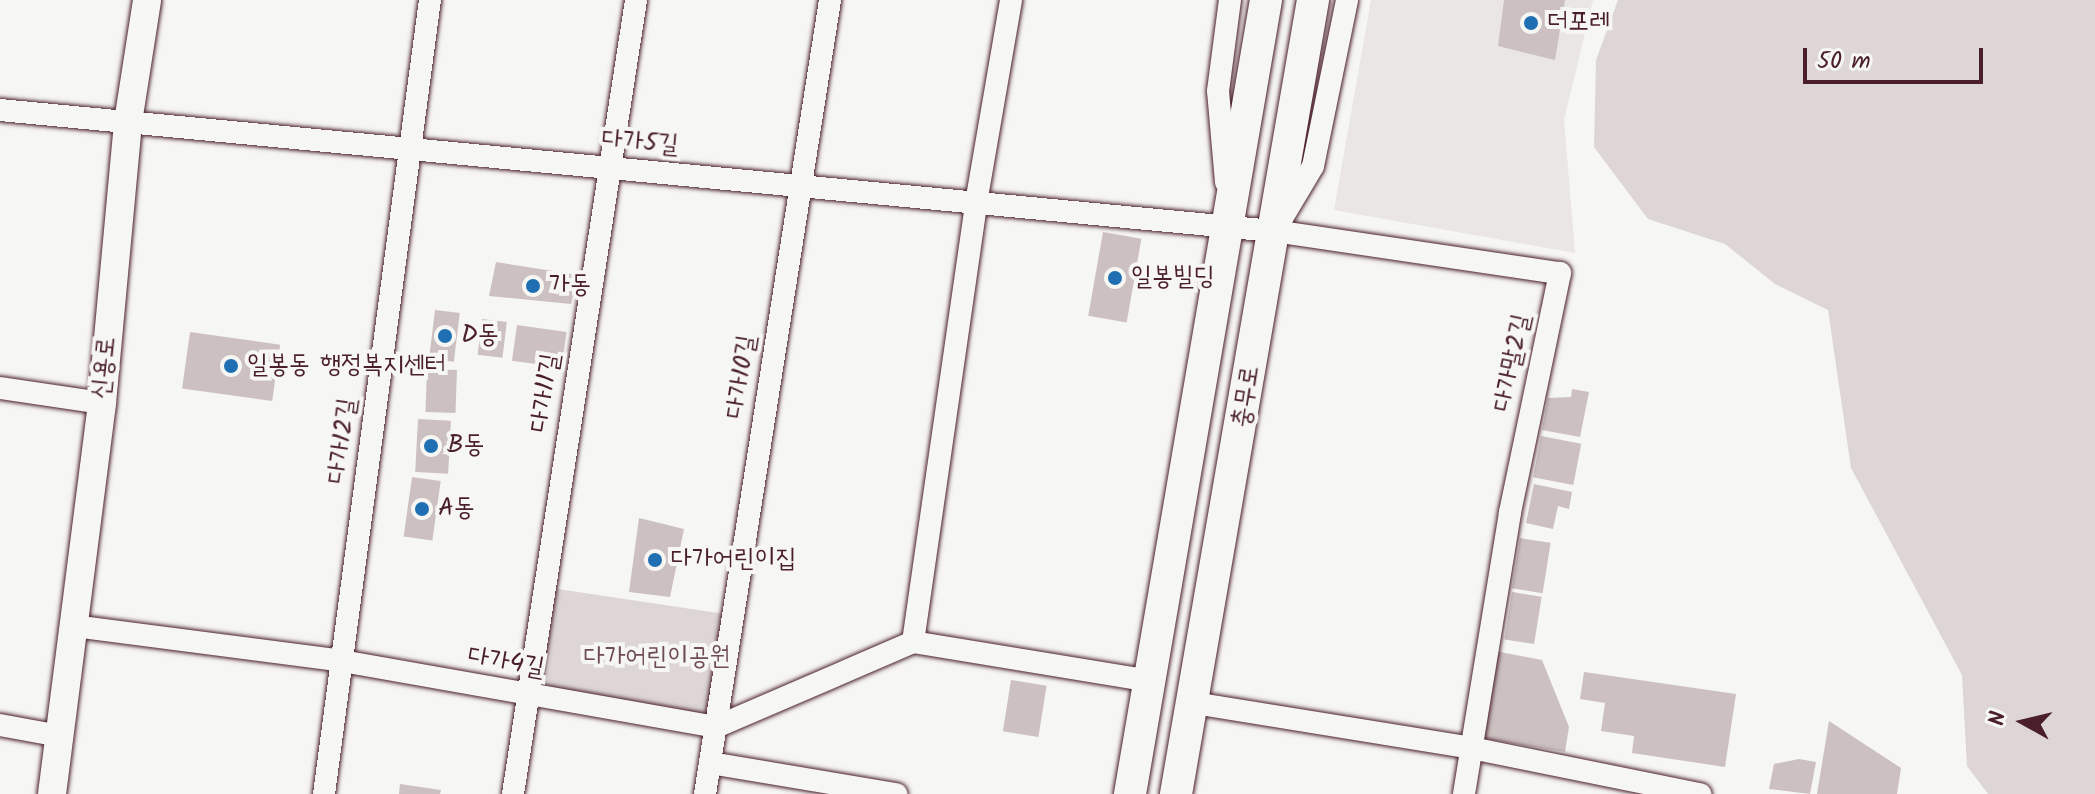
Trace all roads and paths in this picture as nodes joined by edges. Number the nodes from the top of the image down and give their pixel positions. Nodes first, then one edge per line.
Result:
1 (147, 0) edge
2 (430, 0) edge
3 (636, 0) edge
4 (830, 0) edge
5 (1011, 0) edge
6 (1230, 0) edge
7 (1266, 0) edge
8 (1313, 0) edge
9 (1347, 0) edge
10 (0, 110) edge
11 (128, 122) junction
12 (410, 149) junction
13 (609, 168) junction
14 (800, 186) junction
15 (976, 203) junction
16 (1230, 227) junction
17 (1274, 231) junction
18 (0, 388) edge
19 (102, 403) junction
20 (74, 626) junction
21 (913, 642) junction
22 (342, 661) junction
23 (1150, 681) junction
24 (528, 696) junction
25 (1194, 703) junction
26 (0, 725) edge
27 (716, 727) junction
28 (60, 736) junction
29 (1471, 748) junction
30 (710, 763) junction
31 (52, 794) edge
32 (324, 794) edge
33 (513, 794) edge
34 (705, 794) edge
35 (896, 794) edge
36 (1130, 794) edge
37 (1176, 794) edge
38 (1464, 794) edge
39 (1700, 794) edge

1 - 11 street, 신용로
2 - 12 street, 다가12길
3 - 13 street, 다가11길
4 - 14 street, 다가10길
5 - 15 street
6 - 16 street
7 - 16 main road, 충무로
8 - 17 main road, 충무로
9 - 17 street
10 - 11 street, 다가5길
11 - 12 street, 다가5길
11 - 19 street, 신용로
12 - 13 street, 다가5길
12 - 22 street, 다가12길
13 - 14 street, 다가5길
13 - 24 street, 다가11길
14 - 15 street, 다가5길
14 - 27 street, 다가10길
15 - 16 street, 다가5길
15 - 21 street
16 - 17 street, 다가5길
16 - 23 main road, 충무로
17 - 25 main road, 충무로
17 - 29 street, 다가말2길
18 - 19 street
19 - 20 street, 신용로
20 - 22 street, 다가4길
20 - 28 street, 신용로
21 - 23 street
21 - 27 street
22 - 24 street, 다가4길
22 - 32 street, 다가12길
23 - 36 main road, 충무로
24 - 27 street, 다가4길
24 - 33 street, 다가11길
25 - 29 street
25 - 37 main road, 충무로
26 - 28 street
27 - 30 street, 다가10길
28 - 31 street, 신용로
29 - 38 street, 다가말2길
29 - 39 street
30 - 34 street, 다가10길
30 - 35 street

